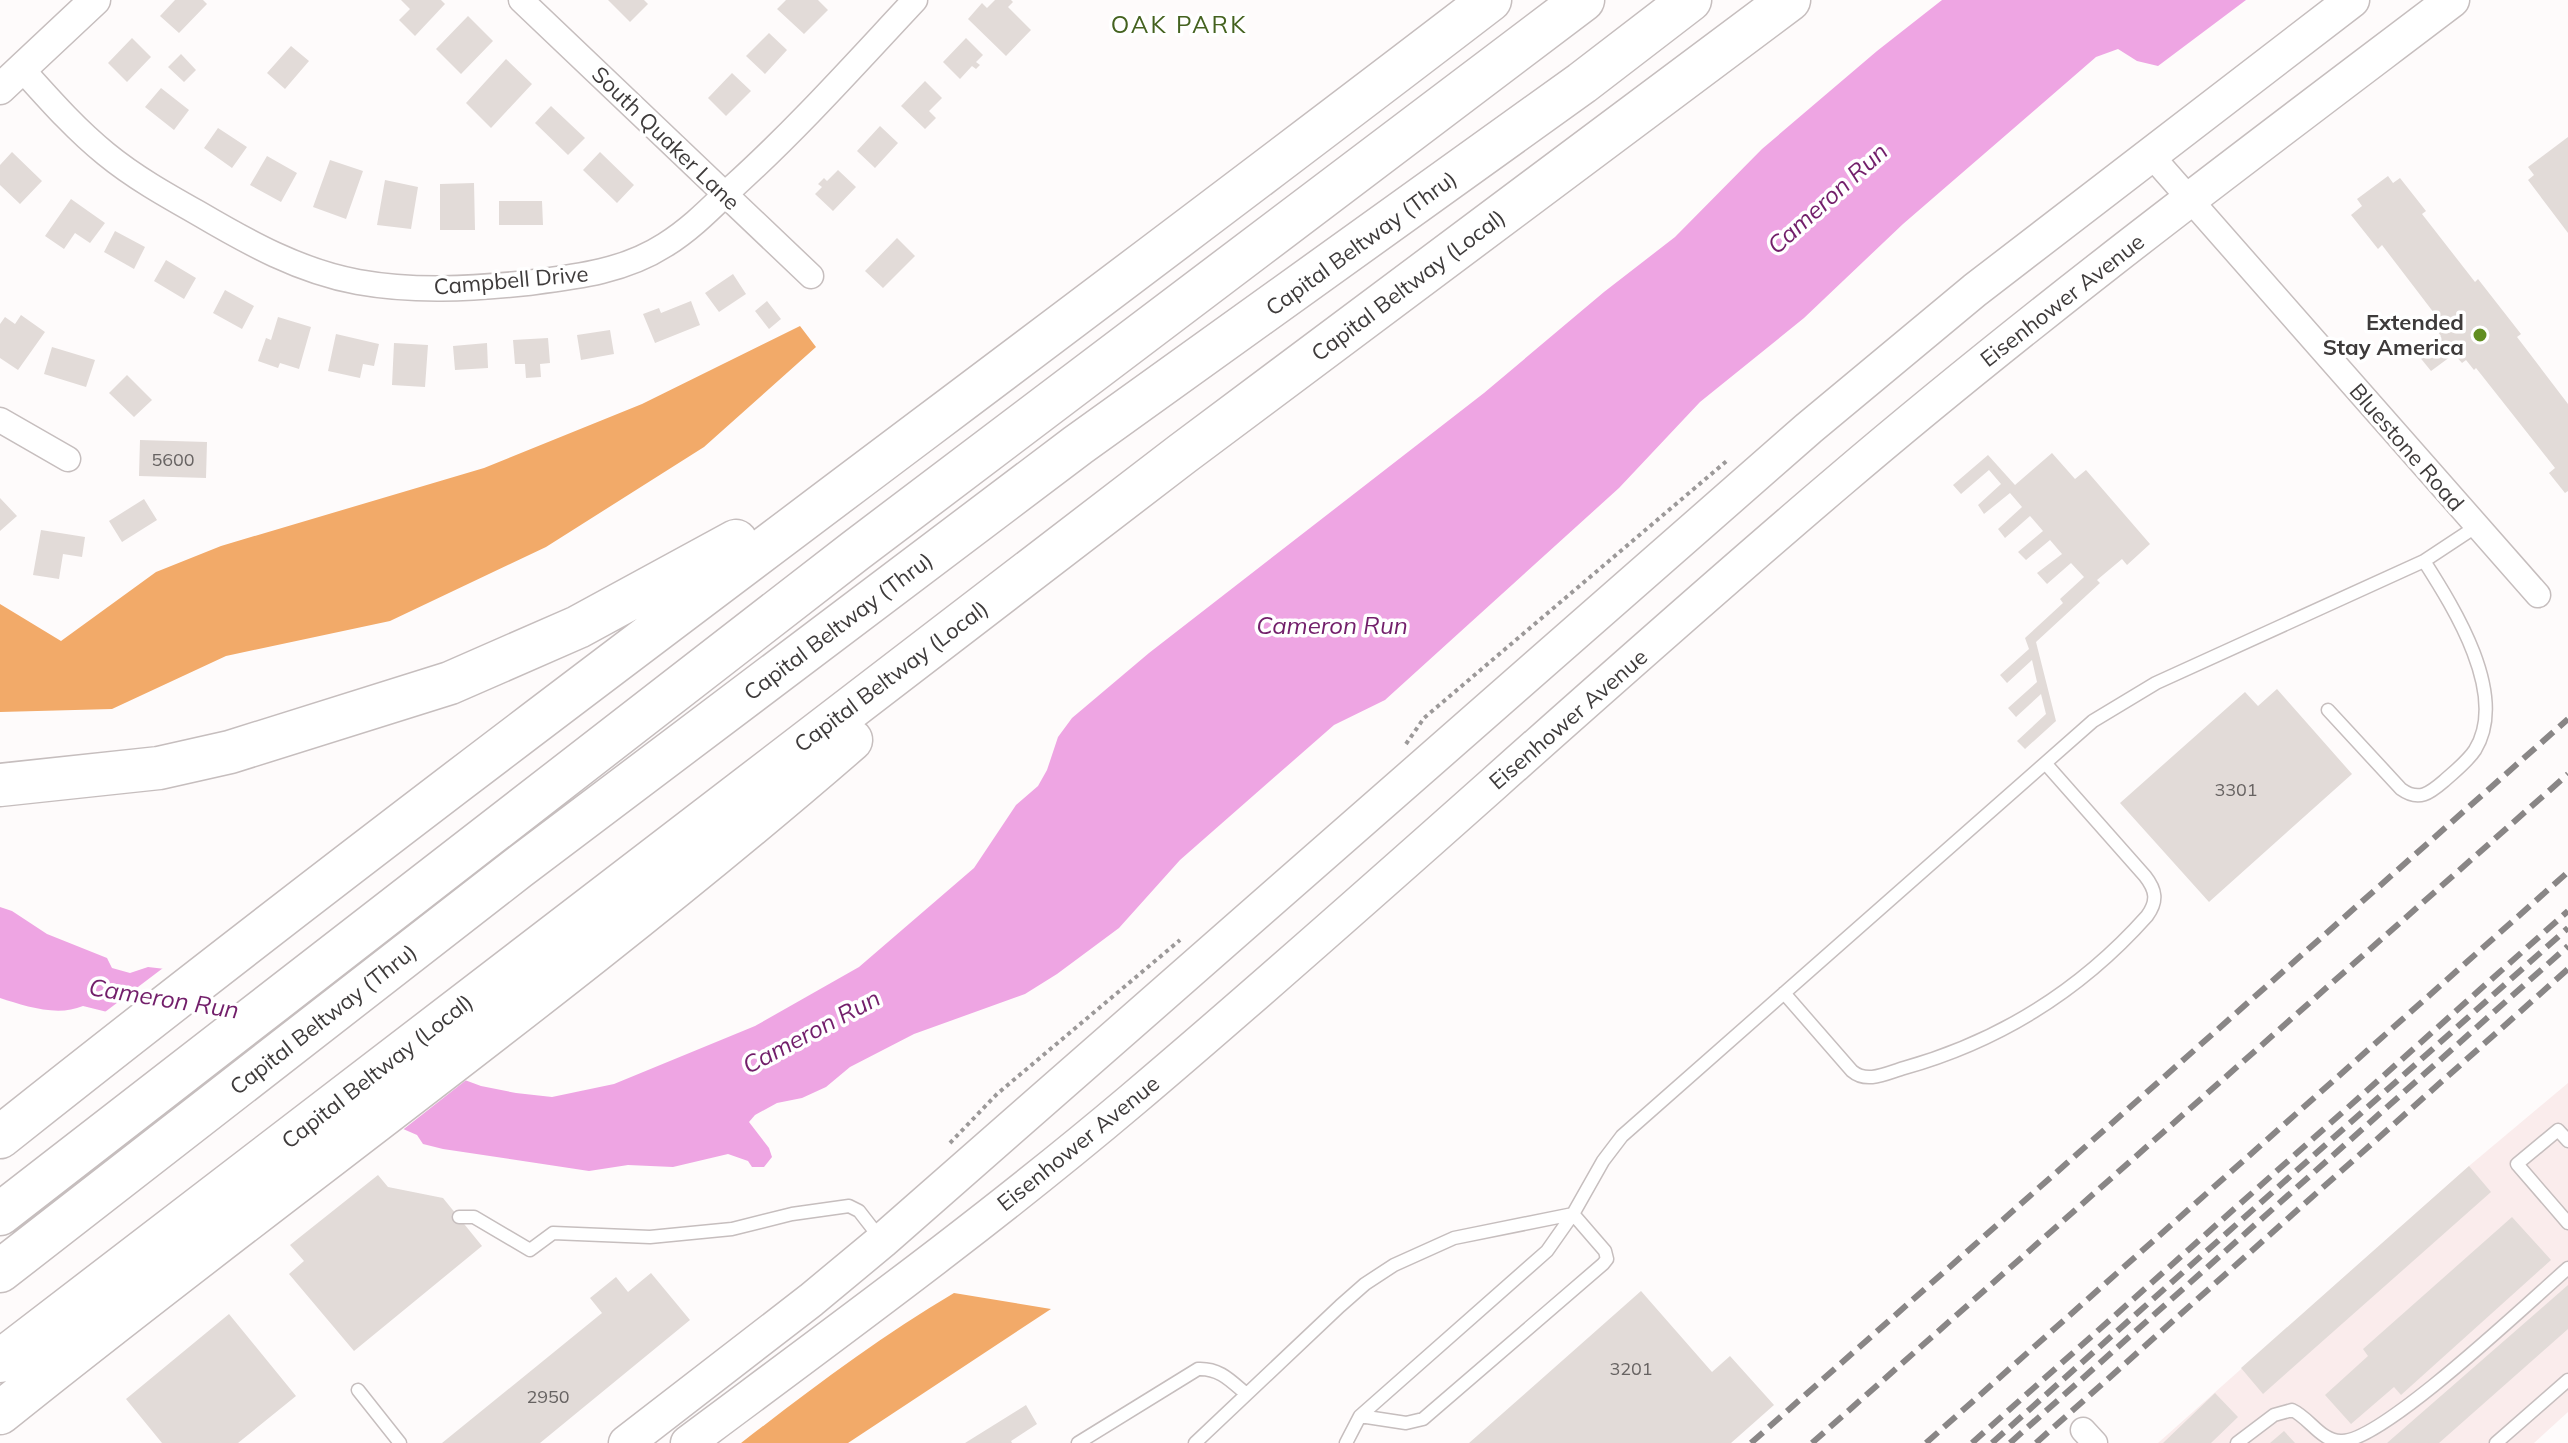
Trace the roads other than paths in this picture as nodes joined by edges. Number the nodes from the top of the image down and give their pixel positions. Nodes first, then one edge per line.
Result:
1 (95, 0) edge
2 (521, 0) edge
3 (915, 0) edge
4 (1490, 0) edge
5 (1583, 0) edge
6 (1690, 0) edge
7 (1789, 0) edge
8 (2352, 0) edge
9 (2452, 0) edge
10 (11, 78) edge
11 (2150, 154) junction
12 (725, 195) junction
13 (2190, 199) junction
14 (811, 276) dead end
15 (0, 420) edge
16 (913, 435) junction
17 (1182, 454) junction
18 (68, 459) dead end
19 (2477, 526) junction
20 (2424, 561) junction
21 (2538, 595) dead end
22 (2328, 710) dead end
23 (314, 725) junction
24 (0, 758) edge
25 (2046, 764) junction
26 (0, 785) edge
27 (1784, 993) junction
28 (0, 1137) edge
29 (2568, 1141) edge
30 (0, 1214) edge
31 (1573, 1214) junction
32 (459, 1217) dead end
33 (2568, 1223) edge
34 (882, 1241) junction
35 (2568, 1268) edge
36 (0, 1271) edge
37 (0, 1361) edge
38 (2568, 1380) edge
39 (358, 1390) dead end
40 (1245, 1393) junction
41 (0, 1413) edge
42 (725, 1415) junction
43 (1360, 1416) junction
44 (400, 1443) edge
45 (626, 1443) edge
46 (688, 1443) edge
47 (1078, 1443) edge
48 (1195, 1443) edge
49 (1346, 1443) edge
50 (2237, 1443) edge
51 (2496, 1443) edge

1 - 10 street
2 - 12 street, South Quaker Lane
3 - 12 street, Campbell Drive
4 - 16 highway
5 - 30 highway, Capital Beltway (Thru)
6 - 36 highway, Capital Beltway (Thru)
7 - 17 highway, Capital Beltway (Local)
8 - 11 main road
9 - 13 main road, Eisenhower Avenue
10 - 12 street, Campbell Drive
11 - 13 street, Bluestone Road
11 - 34 main road
12 - 14 street, South Quaker Lane
13 - 19 street, Bluestone Road
13 - 42 main road, Eisenhower Avenue
15 - 18 street
16 - 23 highway
16 - 28 highway
17 - 37 highway, Capital Beltway (Local)
17 - 41 highway
19 - 20 lane
19 - 21 street, Bluestone Road
20 - 22 lane
20 - 25 lane
23 - 24 highway
23 - 26 highway
25 - 27 lane
25 - 27 lane
27 - 31 lane
29 - 33 lane
31 - 40 lane
31 - 43 lane
31 - 43 lane
32 - 34 lane
34 - 42 main road
34 - 45 main road
35 - 50 lane
38 - 51 lane
39 - 44 lane
40 - 47 lane
40 - 48 lane
42 - 46 main road, Eisenhower Avenue
43 - 49 lane

